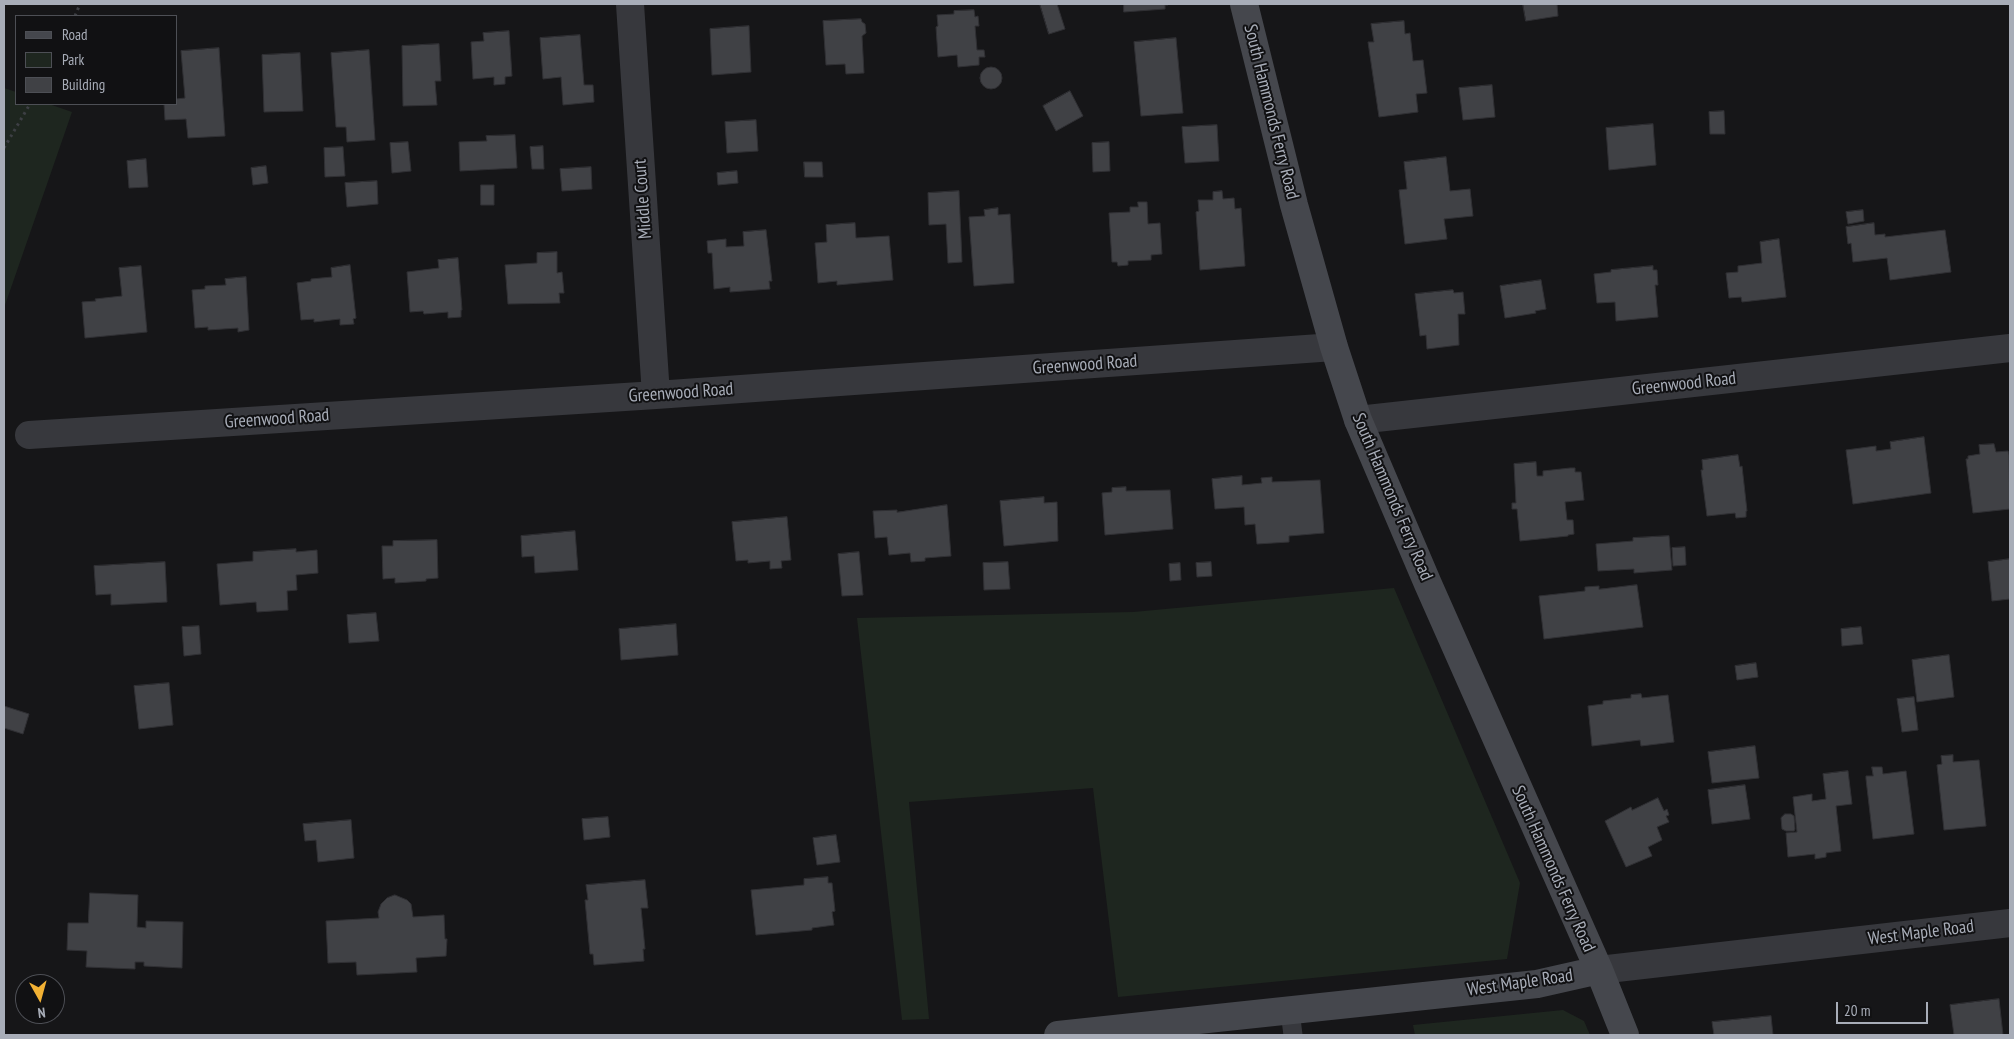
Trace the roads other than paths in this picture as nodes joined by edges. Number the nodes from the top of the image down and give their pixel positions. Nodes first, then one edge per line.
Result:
1 (630, 4) edge
2 (1244, 4) edge
3 (1334, 347) junction
4 (2010, 348) edge
5 (656, 395) junction
6 (1358, 420) junction
7 (29, 434) dead end
8 (2010, 922) edge
9 (1599, 970) junction
10 (1292, 1023) edge
11 (1058, 1035) edge
12 (1625, 1035) edge

1 - 5 street, Middle Court
2 - 3 street, South Hammonds Ferry Road
3 - 5 street, Greenwood Road
3 - 6 street, South Hammonds Ferry Road
4 - 6 street, Greenwood Road
5 - 7 street, Greenwood Road
6 - 9 street, South Hammonds Ferry Road
8 - 9 street, West Maple Road
9 - 10 street, West Maple Road
9 - 12 street, South Hammonds Ferry Road
10 - 11 street, West Maple Road

